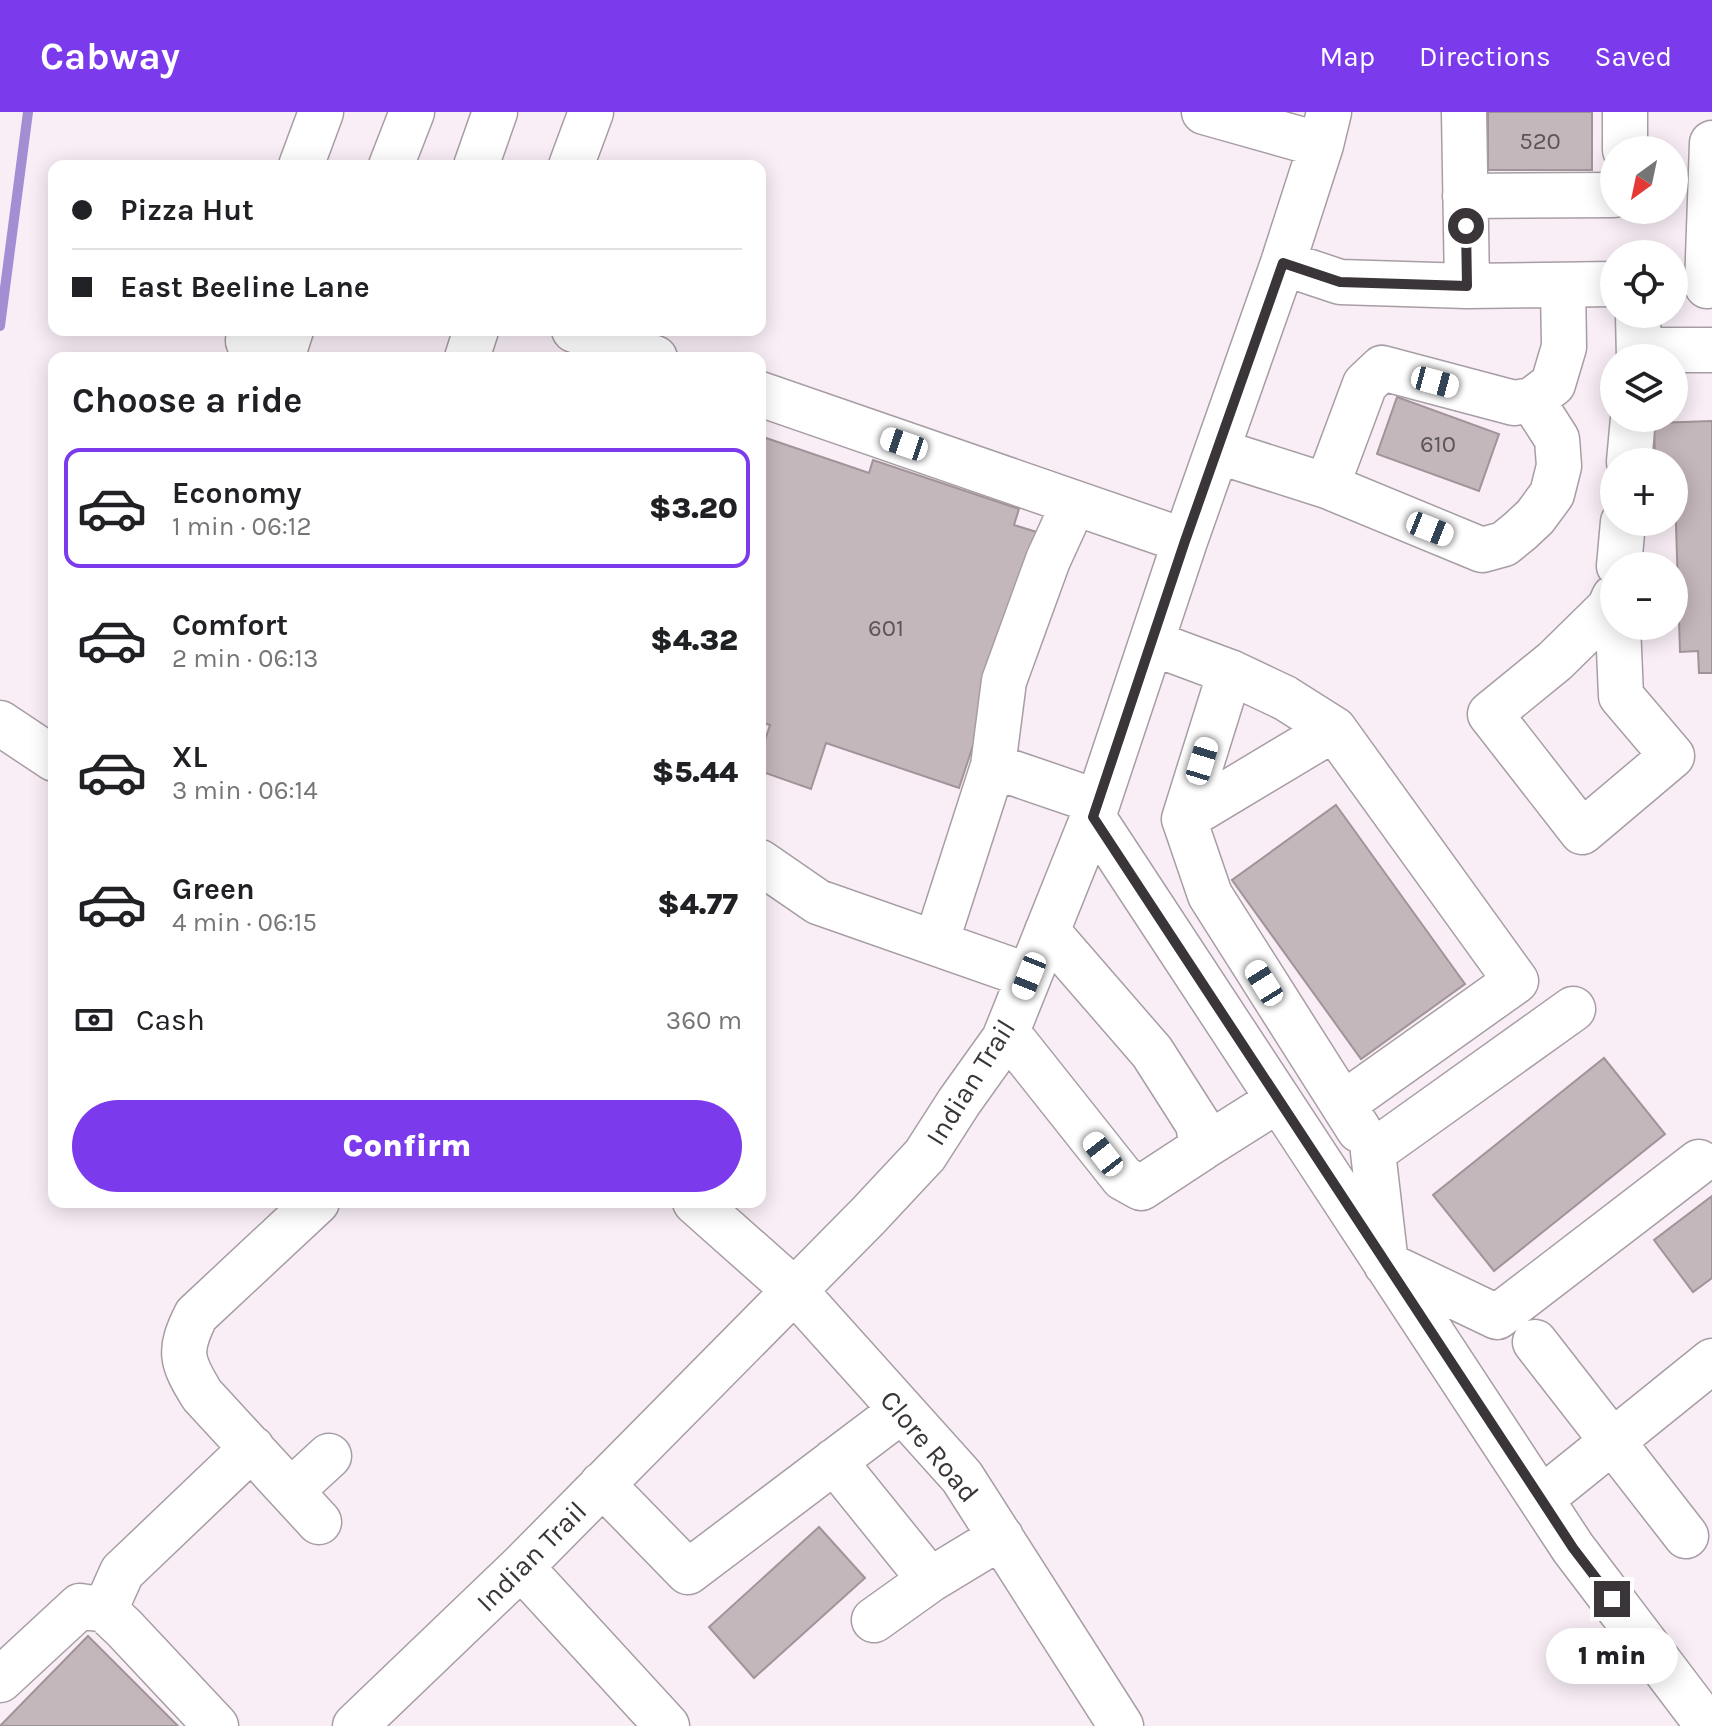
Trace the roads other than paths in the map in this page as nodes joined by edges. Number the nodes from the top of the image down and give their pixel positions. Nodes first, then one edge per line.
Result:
1 (321, 112) edge
2 (412, 112) edge
3 (495, 112) edge
4 (591, 112) edge
5 (1204, 112) edge
6 (1464, 112) edge
7 (1625, 112) edge
8 (1325, 128) edge
9 (1625, 136) edge
10 (1712, 143) edge
11 (303, 160) edge
12 (393, 160) edge
13 (478, 160) edge
14 (573, 160) edge
15 (1600, 195) edge
16 (1465, 196) junction
17 (1283, 263) junction
18 (1600, 284) edge
19 (1563, 285) junction
20 (1467, 286) junction
21 (1698, 286) edge
22 (591, 336) edge
23 (1639, 341) edge
24 (1712, 350) edge
25 (638, 352) edge
26 (766, 396) edge
27 (1532, 400) junction
28 (1217, 451) junction
29 (1327, 486) junction
30 (1074, 503) junction
31 (1185, 541) junction
32 (1600, 617) edge
33 (1619, 640) edge
34 (1152, 643) junction
35 (1555, 661) junction
36 (1230, 672) junction
37 (1621, 696) junction
38 (0, 723) edge
39 (1334, 729) junction
40 (48, 755) edge
41 (993, 766) junction
42 (1096, 810) junction
43 (1184, 819) junction
44 (766, 866) edge
45 (1047, 931) junction
46 (936, 943) junction
47 (1029, 976) junction
48 (1264, 983) junction
49 (1573, 1009) dead end
50 (1222, 1013) junction
51 (1007, 1032) junction
52 (1278, 1100) junction
53 (1343, 1104) junction
54 (1202, 1148) junction
55 (1373, 1152) junction
56 (1699, 1162) dead end
57 (311, 1208) edge
58 (702, 1208) edge
59 (1386, 1264) junction
60 (794, 1290) junction
61 (1535, 1342) dead end
62 (1712, 1361) edge
63 (901, 1411) junction
64 (1612, 1441) junction
65 (252, 1448) junction
66 (329, 1456) dead end
67 (834, 1461) junction
68 (602, 1484) junction
69 (1541, 1499) junction
70 (1686, 1536) dead end
71 (1001, 1537) junction
72 (521, 1567) junction
73 (930, 1580) junction
74 (105, 1610) junction
75 (874, 1620) dead end
76 (0, 1680) edge
77 (216, 1726) edge
78 (355, 1726) edge
79 (667, 1726) edge
80 (1121, 1726) edge
81 (1708, 1726) edge

1 - 11 street
2 - 12 street
3 - 13 street
4 - 14 street
5 - 8 street
6 - 16 street
7 - 9 street
8 - 17 street, Indian Trail
10 - 21 street
15 - 16 street
16 - 20 street
17 - 20 street
17 - 28 street, Indian Trail
18 - 19 street
19 - 20 street
19 - 27 street
22 - 25 street
23 - 24 street
26 - 30 street
27 - 29 street
27 - 29 street
28 - 29 street
28 - 31 street, Indian Trail
30 - 31 street
30 - 41 street
31 - 34 street, Indian Trail
32 - 35 street
33 - 37 street
34 - 36 street
34 - 42 street, Indian Trail
35 - 37 street
35 - 37 street
36 - 39 street
36 - 43 street
38 - 40 street
39 - 43 street
39 - 53 street
41 - 42 street
41 - 46 street
42 - 45 street, Indian Trail
42 - 50 street
43 - 48 street
44 - 46 street
45 - 47 street, Indian Trail
45 - 54 street
46 - 47 street
47 - 51 street, Indian Trail
48 - 50 street
48 - 53 street
49 - 55 street
50 - 52 street
51 - 54 street
51 - 60 street, Indian Trail
52 - 54 street
52 - 59 street
53 - 55 street
55 - 59 street
56 - 59 street
57 - 65 street
58 - 60 street, Clore Road
59 - 69 street
60 - 63 street, Clore Road
60 - 68 street, Indian Trail
61 - 64 street
62 - 64 street
63 - 67 street
63 - 71 street, Clore Road
64 - 69 street
64 - 70 street
65 - 66 street
65 - 74 street
67 - 68 street
67 - 73 street
68 - 72 street, Indian Trail
69 - 81 street
71 - 73 street
71 - 80 street, Clore Road
72 - 78 street, Indian Trail
72 - 79 street
73 - 75 street
74 - 76 street
74 - 77 street

